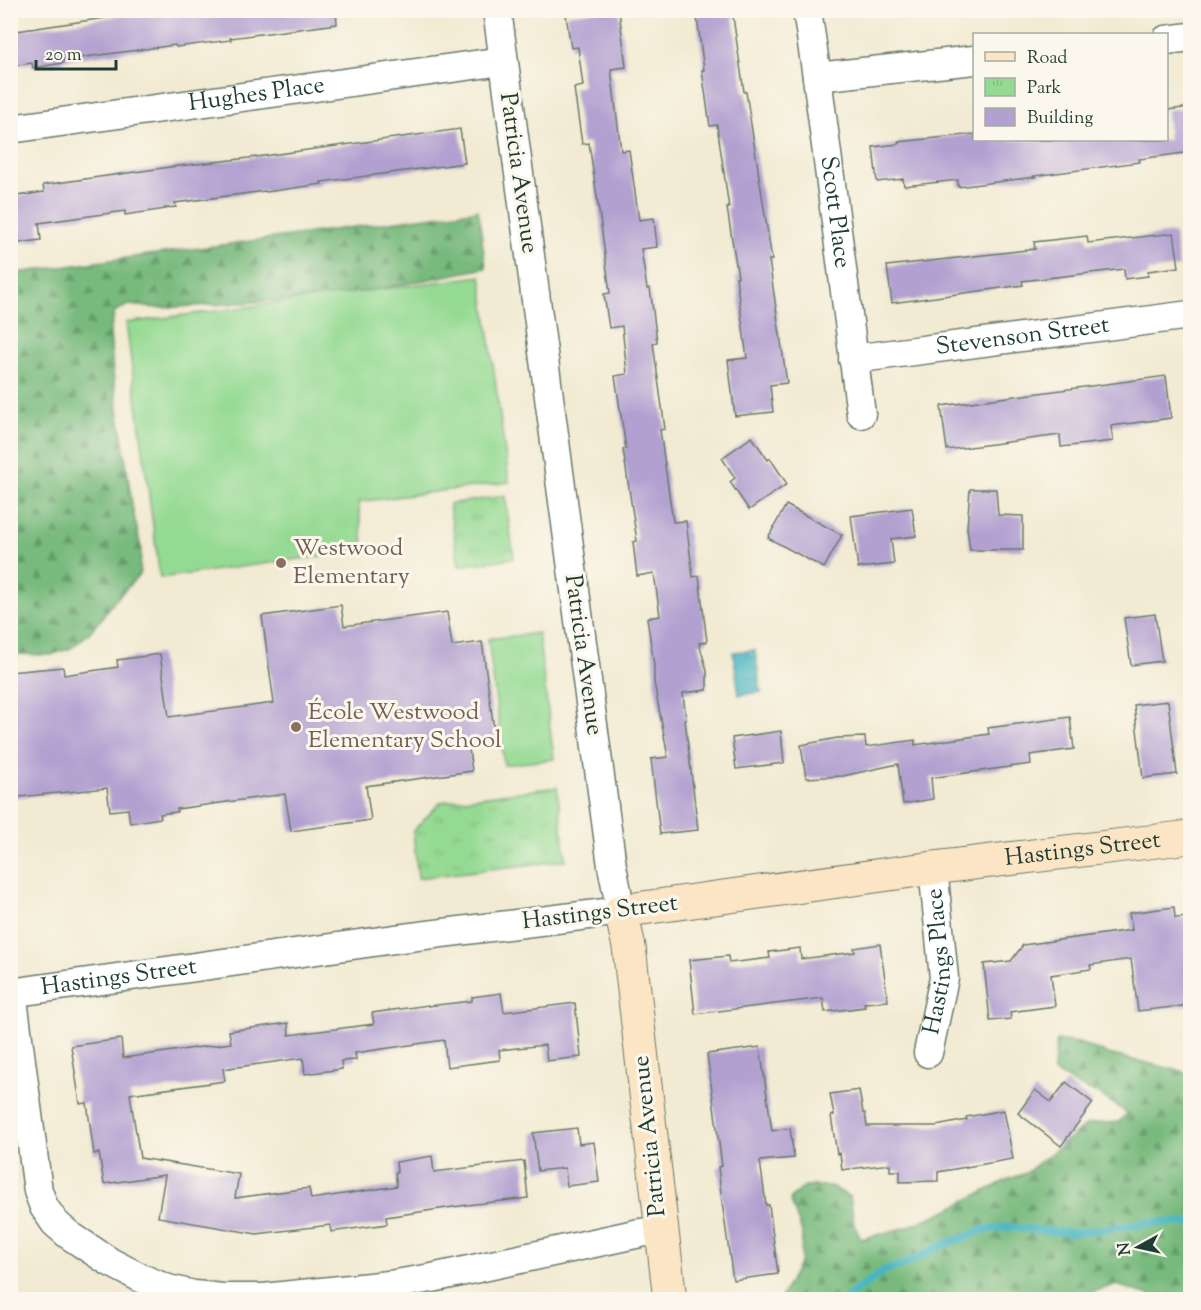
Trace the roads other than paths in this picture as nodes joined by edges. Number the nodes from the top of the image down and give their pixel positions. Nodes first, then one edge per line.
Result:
1 (497, 10) edge
2 (807, 10) edge
3 (1191, 37) edge
4 (1168, 40) edge
5 (973, 60) edge
6 (503, 62) junction
7 (817, 77) junction
8 (10, 129) edge
9 (1191, 315) edge
10 (853, 359) junction
11 (861, 414) dead end
12 (1191, 837) edge
13 (933, 868) junction
14 (621, 911) junction
15 (11, 992) edge
16 (928, 1053) dead end
17 (661, 1230) junction
18 (670, 1299) edge

1 - 6 street, Patricia Avenue
2 - 7 street, Scott Place
3 - 4 street
5 - 7 street
6 - 8 street, Hughes Place
6 - 14 street, Patricia Avenue
7 - 10 street, Scott Place
9 - 10 street, Stevenson Street
10 - 11 street, Scott Place
12 - 13 street, Hastings Street
13 - 14 street, Hastings Street
13 - 16 street, Hastings Place
14 - 15 street, Hastings Street
14 - 17 street, Patricia Avenue
15 - 17 street
17 - 18 street, Patricia Avenue

